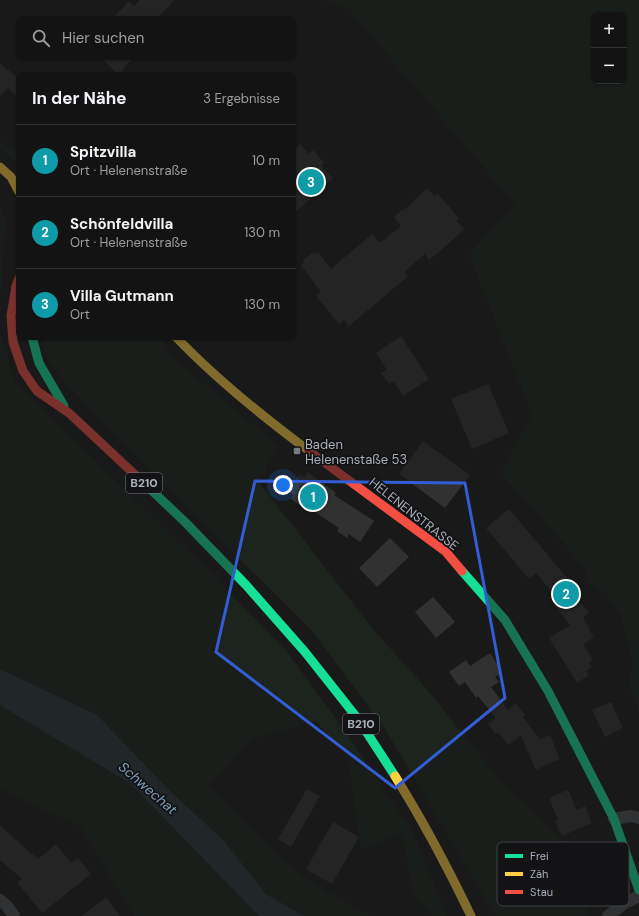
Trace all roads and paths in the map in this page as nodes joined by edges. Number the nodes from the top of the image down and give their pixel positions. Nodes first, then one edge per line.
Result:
1 (0, 167) edge
2 (16, 186) edge
3 (16, 286) edge
4 (33, 340) edge
5 (179, 340) edge
6 (69, 413) junction
7 (639, 818) edge
8 (614, 819) junction
9 (622, 842) edge
10 (629, 862) edge
11 (639, 890) edge
12 (639, 896) edge
13 (0, 900) edge
14 (629, 901) edge
15 (620, 906) edge
16 (14, 916) edge
17 (471, 916) edge
18 (608, 916) edge

1 - 2 main road
3 - 6 main road, B210
4 - 6 main road, B210
5 - 8 main road, HELENENSTRASSE
6 - 17 main road, B210
7 - 8 street
8 - 9 main road, HELENENSTRASSE
10 - 11 main road, HELENENSTRASSE
12 - 14 street
13 - 16 street
15 - 18 street

